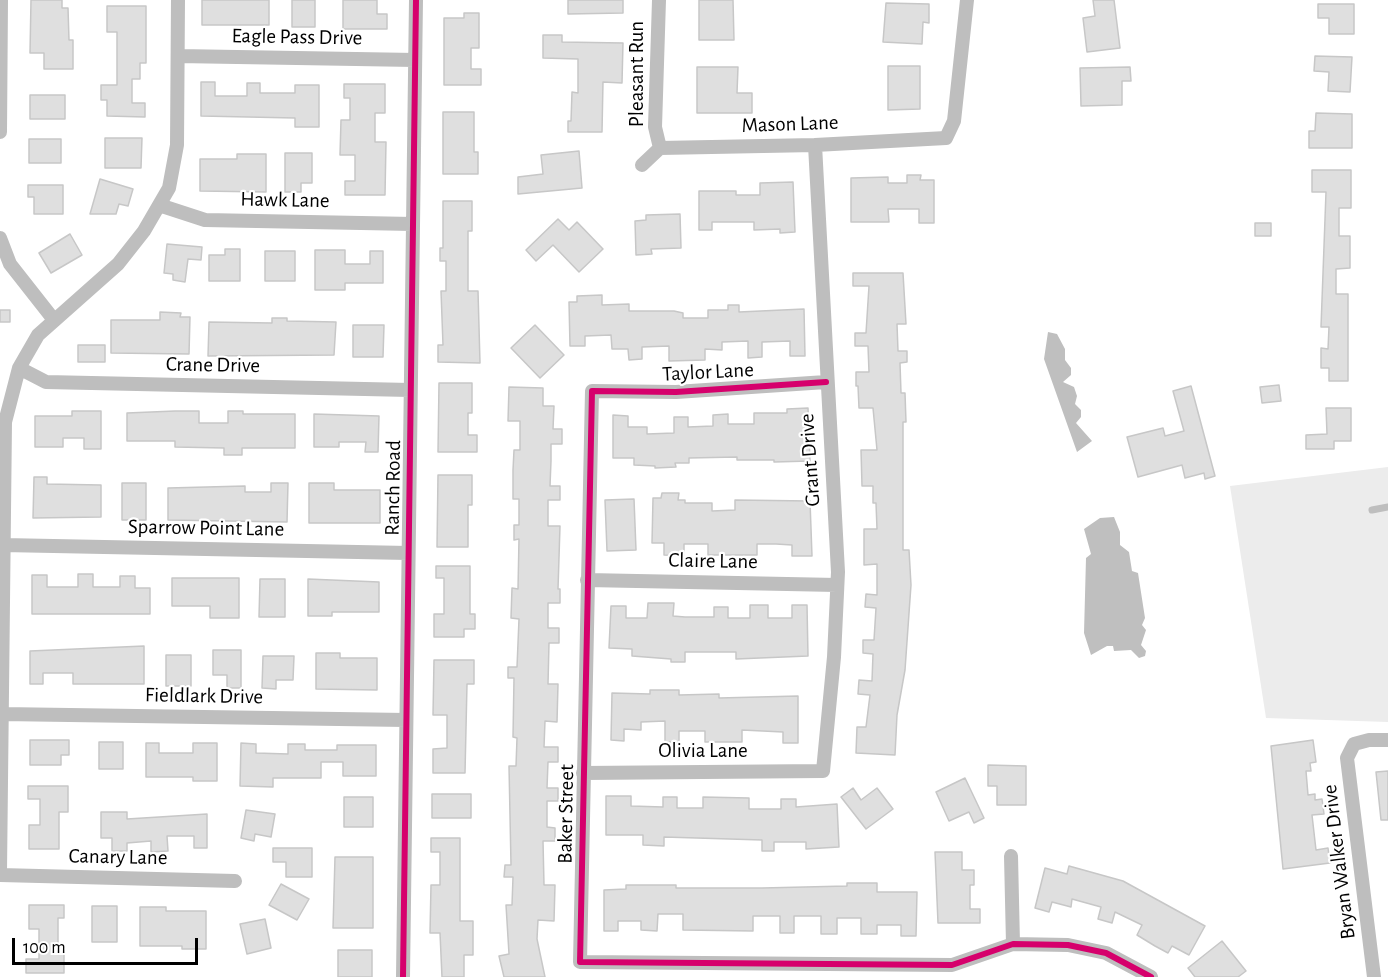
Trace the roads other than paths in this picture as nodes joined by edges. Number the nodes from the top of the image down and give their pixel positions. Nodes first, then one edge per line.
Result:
1 (1, 0) edge
2 (178, 0) edge
3 (416, 0) edge
4 (659, 0) edge
5 (967, 0) edge
6 (178, 56) junction
7 (415, 60) junction
8 (0, 132) edge
9 (815, 145) junction
10 (660, 148) junction
11 (642, 165) dead end
12 (159, 205) junction
13 (413, 224) junction
14 (0, 238) edge
15 (54, 320) junction
16 (19, 368) junction
17 (826, 382) junction
18 (410, 390) junction
19 (592, 391) joint
20 (1388, 507) edge
21 (1372, 510) dead end
22 (3, 545) junction
23 (408, 553) junction
24 (587, 580) junction
25 (837, 585) junction
26 (2, 714) junction
27 (406, 720) junction
28 (1388, 740) edge
29 (823, 771) joint
30 (583, 773) junction
31 (1011, 856) dead end
32 (0, 873) edge
33 (235, 881) dead end
34 (1013, 944) junction
35 (855, 970) edge
36 (403, 977) edge
37 (1151, 977) edge
38 (1374, 977) edge

1 - 8 street
2 - 6 street
3 - 7 street, Ranch Road
4 - 10 street, Pleasant Run
5 - 9 street, Mason Lane
6 - 7 street, Eagle Pass Drive
6 - 12 street
7 - 13 street, Ranch Road
9 - 10 street, Mason Lane
9 - 17 street, Grant Drive
10 - 11 street
12 - 13 street, Hawk Lane
12 - 15 street
13 - 18 street, Ranch Road
14 - 15 street
15 - 16 street
16 - 18 street, Crane Drive
16 - 22 street
17 - 19 street, Taylor Lane
17 - 25 street, Grant Drive
18 - 23 street, Ranch Road
19 - 24 street, Baker Street
20 - 21 lane
22 - 23 street, Sparrow Point Lane
22 - 26 street
23 - 27 street, Ranch Road
24 - 25 street, Claire Lane
24 - 30 street, Baker Street
25 - 29 street, Grant Drive
26 - 27 street, Fieldlark Drive
26 - 32 street
27 - 36 street, Ranch Road
28 - 38 street, Bryan Walker Drive
29 - 30 street, Olivia Lane
30 - 35 street, Baker Street
31 - 34 street
32 - 33 street, Canary Lane
34 - 35 street
34 - 37 street

